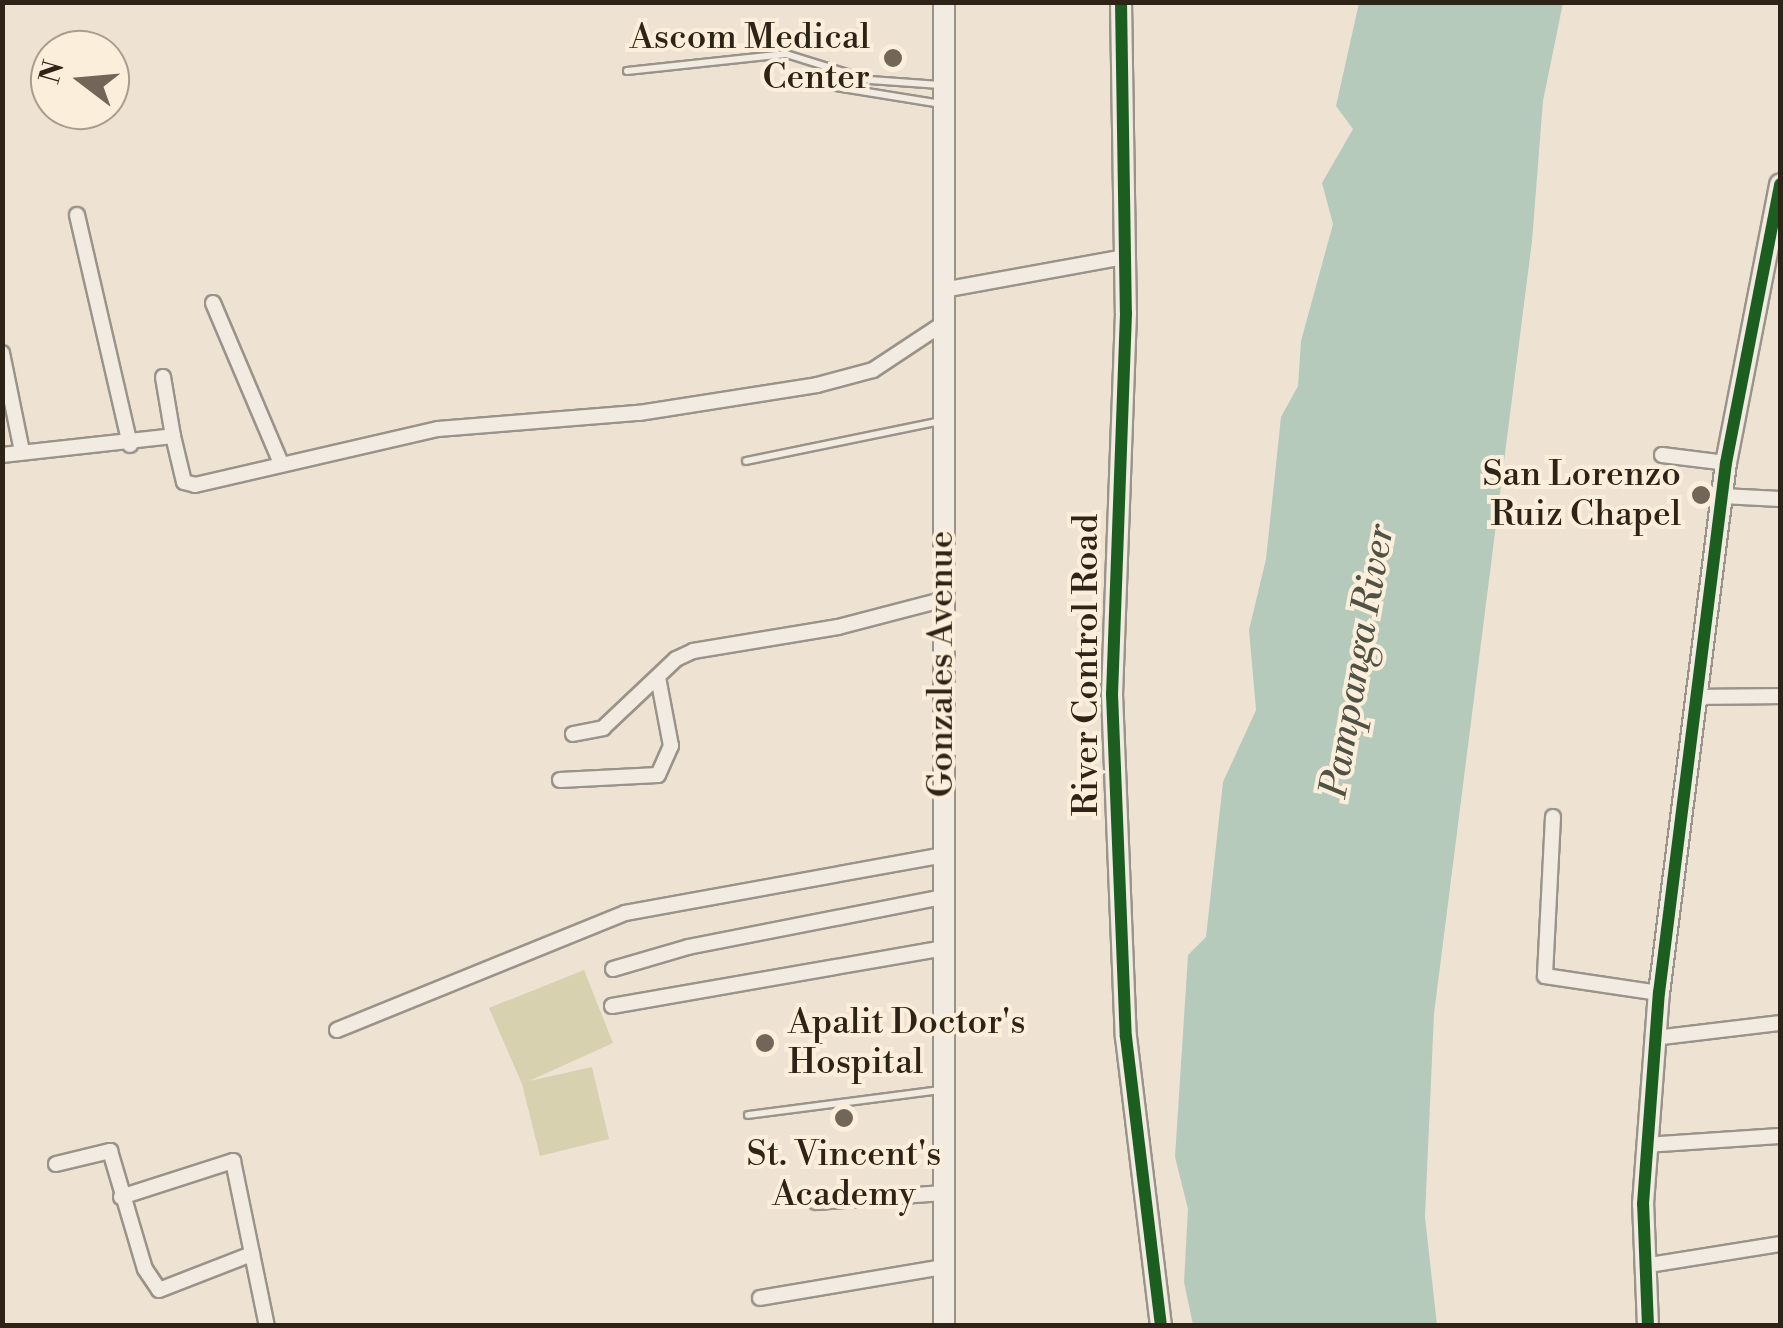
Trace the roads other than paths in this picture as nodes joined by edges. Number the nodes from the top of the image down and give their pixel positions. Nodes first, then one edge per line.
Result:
1 (944, 2) edge
2 (1121, 2) edge
3 (627, 71) dead end
4 (805, 82) dead end
5 (944, 95) junction
6 (1780, 184) edge
7 (78, 215) dead end
8 (1125, 257) junction
9 (943, 290) junction
10 (212, 302) dead end
11 (944, 323) junction
12 (2, 353) edge
13 (163, 377) dead end
14 (942, 421) junction
15 (173, 436) junction
16 (130, 444) junction
17 (22, 451) junction
18 (2, 455) edge
19 (1662, 455) dead end
20 (746, 461) dead end
21 (281, 462) junction
22 (1726, 463) junction
23 (1722, 496) junction
24 (1780, 499) edge
25 (942, 600) junction
26 (658, 676) junction
27 (1780, 696) edge
28 (1698, 697) junction
29 (573, 734) dead end
30 (560, 780) dead end
31 (1553, 817) dead end
32 (943, 855) junction
33 (944, 898) junction
34 (944, 948) junction
35 (612, 969) dead end
36 (1660, 993) junction
37 (612, 1006) dead end
38 (1780, 1023) edge
39 (337, 1030) dead end
40 (1654, 1038) junction
41 (942, 1089) junction
42 (748, 1115) dead end
43 (1780, 1136) edge
44 (1645, 1145) junction
45 (56, 1164) dead end
46 (944, 1193) junction
47 (120, 1197) junction
48 (816, 1202) dead end
49 (1780, 1244) edge
50 (252, 1254) junction
51 (1643, 1266) junction
52 (944, 1267) junction
53 (760, 1298) dead end
54 (267, 1326) edge
55 (944, 1326) edge
56 (1162, 1326) edge
57 (1648, 1326) edge

1 - 5 street, Gonzales Avenue
2 - 8 street, River Control Road
3 - 5 lane
4 - 5 lane
5 - 9 street, Gonzales Avenue
6 - 22 street
7 - 16 street
8 - 9 street
8 - 56 street, River Control Road
9 - 11 street, Gonzales Avenue
10 - 21 street
11 - 14 street, Gonzales Avenue
11 - 21 street
12 - 17 street
13 - 15 street
14 - 20 lane
14 - 25 street, Gonzales Avenue
15 - 16 street
15 - 21 street
16 - 17 street
17 - 18 street
19 - 22 street
22 - 23 street
23 - 24 street
23 - 28 street
25 - 26 street
25 - 32 street, Gonzales Avenue
26 - 29 street
26 - 30 street
27 - 28 street
28 - 36 street
31 - 36 street
32 - 33 street, Gonzales Avenue
32 - 39 street
33 - 34 street, Gonzales Avenue
33 - 35 street
34 - 37 street
34 - 41 street, Gonzales Avenue
36 - 40 street
38 - 40 street
40 - 44 street
41 - 42 lane
41 - 46 street, Gonzales Avenue
43 - 44 street
44 - 51 street
45 - 47 street
46 - 48 street
46 - 52 street, Gonzales Avenue
47 - 50 street
47 - 50 street
49 - 51 street
50 - 54 street
51 - 57 street
52 - 53 street
52 - 55 street, Gonzales Avenue

